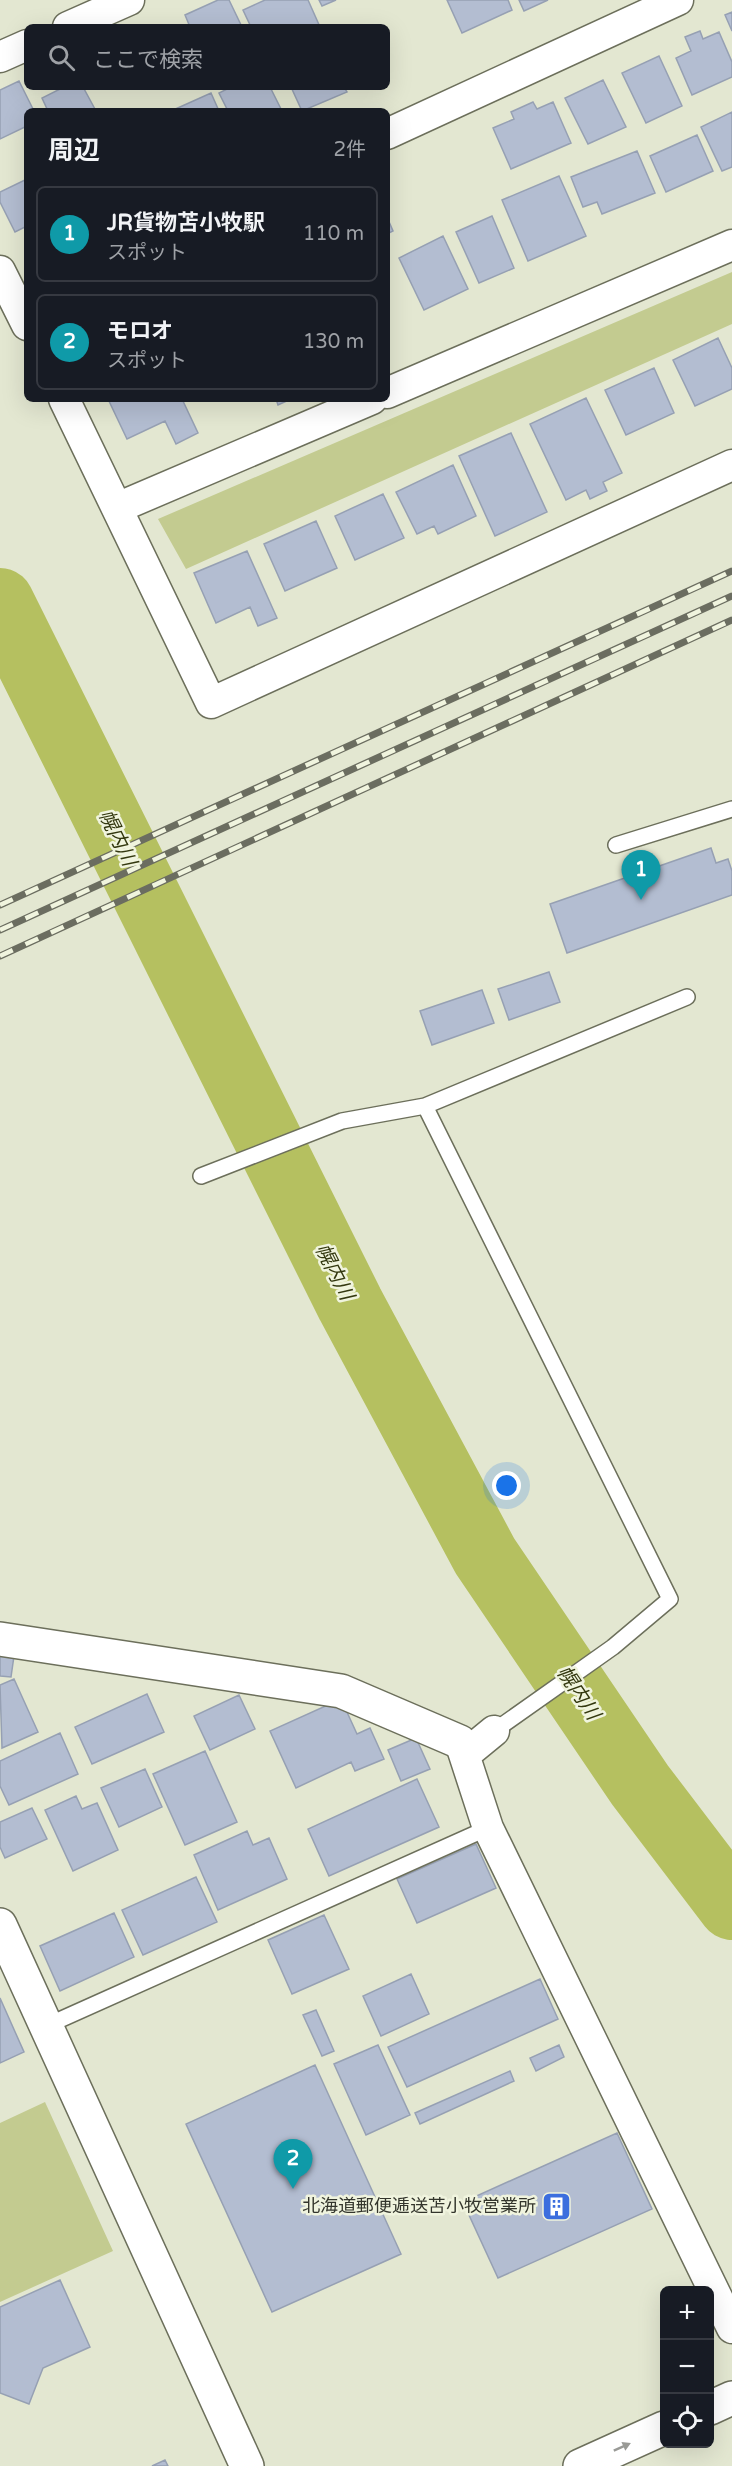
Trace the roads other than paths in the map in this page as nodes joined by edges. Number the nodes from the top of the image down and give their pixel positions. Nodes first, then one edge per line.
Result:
1 (129, 0) edge
2 (678, 0) edge
3 (75, 24) edge
4 (24, 46) edge
5 (0, 57) edge
6 (390, 133) edge
7 (732, 245) edge
8 (0, 271) edge
9 (24, 310) edge
10 (390, 392) edge
11 (65, 402) edge
12 (365, 402) edge
13 (732, 465) edge
14 (117, 508) junction
15 (732, 809) edge
16 (615, 845) dead end
17 (687, 997) dead end
18 (425, 1106) junction
19 (201, 1176) dead end
20 (0, 1639) edge
21 (494, 1731) joint
22 (463, 1748) junction
23 (488, 1828) junction
24 (0, 1925) edge
25 (46, 2026) junction
26 (732, 2328) edge
27 (732, 2398) edge
28 (714, 2406) edge
29 (660, 2430) edge
30 (247, 2466) edge
31 (580, 2466) edge

1 - 3 street
2 - 6 street
4 - 5 street
7 - 10 street
8 - 9 street
11 - 14 street
12 - 14 street
13 - 14 street
15 - 16 lane
17 - 18 lane
18 - 19 lane
18 - 21 lane
20 - 22 street
21 - 22 street
22 - 23 street
23 - 25 lane
23 - 26 street
24 - 25 street
25 - 30 street
27 - 28 street
31 -> 29 street

